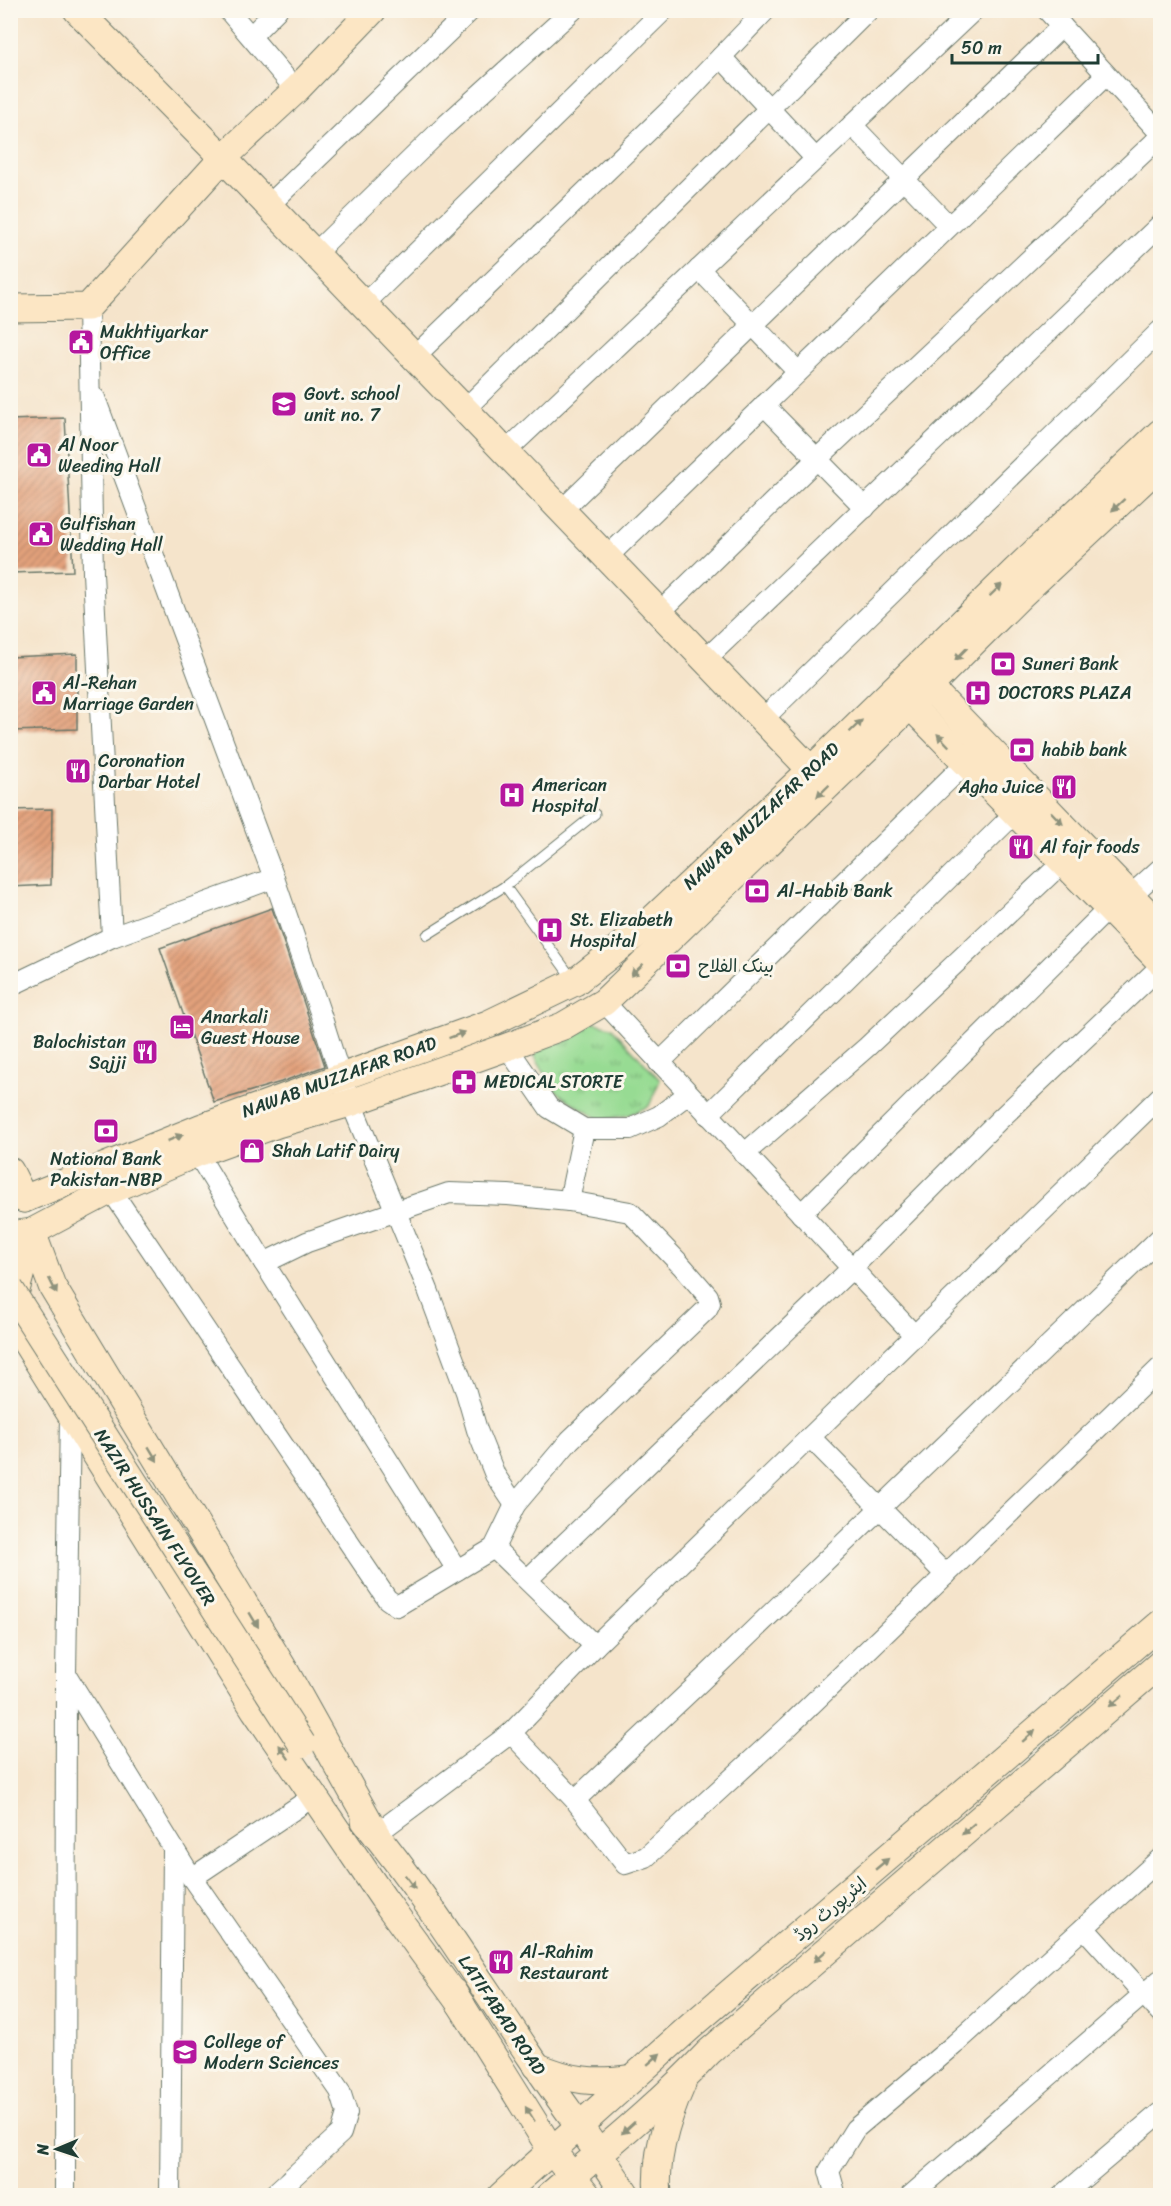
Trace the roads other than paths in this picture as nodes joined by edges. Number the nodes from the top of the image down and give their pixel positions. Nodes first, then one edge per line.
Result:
1 (77, 10) edge
2 (228, 10) edge
3 (277, 10) edge
4 (374, 10) edge
5 (471, 10) edge
6 (573, 10) edge
7 (664, 10) edge
8 (766, 10) edge
9 (869, 10) edge
10 (974, 10) edge
11 (1047, 10) edge
12 (1062, 27) junction
13 (251, 36) junction
14 (722, 57) junction
15 (1106, 75) junction
16 (296, 90) junction
17 (770, 109) junction
18 (852, 125) junction
19 (1161, 135) edge
20 (223, 158) junction
21 (816, 159) junction
22 (903, 179) junction
23 (268, 206) junction
24 (1161, 225) edge
25 (949, 226) junction
26 (314, 254) junction
27 (699, 269) junction
28 (363, 305) junction
29 (88, 307) junction
30 (10, 308) edge
31 (753, 325) junction
32 (1161, 331) edge
33 (413, 358) junction
34 (798, 372) junction
35 (90, 385) junction
36 (764, 405) junction
37 (464, 410) junction
38 (1161, 433) edge
39 (504, 453) junction
40 (817, 459) junction
41 (1160, 465) edge
42 (865, 508) junction
43 (561, 511) junction
44 (606, 558) junction
45 (659, 613) junction
46 (705, 660) junction
47 (921, 678) junction
48 (902, 697) junction
49 (762, 720) junction
50 (985, 744) junction
51 (966, 763) junction
52 (811, 770) junction
53 (1015, 813) junction
54 (595, 814) dead end
55 (1063, 862) junction
56 (1161, 869) edge
57 (274, 878) junction
58 (505, 886) junction
59 (1119, 902) junction
60 (1161, 926) edge
61 (427, 935) dead end
62 (112, 937) junction
63 (1161, 961) edge
64 (1161, 967) edge
65 (575, 982) junction
66 (10, 986) edge
67 (604, 1002) junction
68 (507, 1047) junction
69 (658, 1063) junction
70 (340, 1078) junction
71 (688, 1095) junction
72 (1161, 1097) edge
73 (350, 1103) junction
74 (708, 1115) junction
75 (584, 1129) junction
76 (197, 1152) junction
77 (744, 1154) junction
78 (10, 1171) edge
79 (111, 1190) junction
80 (17, 1197) edge
81 (569, 1201) junction
82 (397, 1212) junction
83 (801, 1214) junction
84 (21, 1234) edge
85 (1161, 1238) edge
86 (264, 1263) junction
87 (852, 1268) junction
88 (10, 1289) edge
89 (10, 1315) edge
90 (915, 1336) junction
91 (1161, 1368) edge
92 (70, 1414) junction
93 (810, 1437) junction
94 (515, 1505) junction
95 (880, 1509) junction
96 (494, 1548) junction
97 (457, 1570) junction
98 (946, 1575) junction
99 (528, 1579) junction
100 (1161, 1624) edge
101 (595, 1646) junction
102 (1161, 1664) edge
103 (66, 1675) junction
104 (511, 1733) junction
105 (302, 1744) junction
106 (314, 1796) junction
107 (575, 1800) junction
108 (376, 1834) junction
109 (173, 1848) junction
110 (1161, 1859) edge
111 (192, 1878) junction
112 (1084, 1928) junction
113 (1161, 1980) edge
114 (1144, 1994) junction
115 (462, 2006) junction
116 (1161, 2012) edge
117 (536, 2066) junction
118 (685, 2077) junction
119 (632, 2078) junction
120 (1161, 2113) edge
121 (580, 2127) junction
122 (552, 2151) junction
123 (600, 2154) junction
124 (581, 2185) edge
125 (65, 2196) edge
126 (170, 2196) edge
127 (273, 2196) edge
128 (501, 2196) edge
129 (549, 2196) edge
130 (627, 2196) edge
131 (658, 2196) edge
132 (836, 2196) edge
133 (910, 2196) edge
134 (1062, 2196) edge

1 - 20 street
2 - 13 street
3 - 13 street
4 - 16 street
5 - 23 street
6 - 26 street
7 - 28 street
8 - 14 street
9 - 17 street
10 - 18 street
11 - 12 street
12 - 15 street
12 - 22 street
13 - 16 street
14 - 17 street
14 - 33 street
15 - 19 street
15 - 25 street
16 - 20 street
17 - 21 street
17 - 37 street
18 - 21 street
18 - 22 street
19 - 40 street
20 - 23 street
20 - 29 street
21 - 27 street
22 - 25 street
22 - 31 street
23 - 26 street
24 - 42 street
25 - 34 street
26 - 28 street
27 - 31 street
27 - 39 street
28 - 33 street
29 - 30 street
29 - 35 street
31 - 34 street
31 - 43 street
32 - 49 street
33 - 37 street
34 - 36 street
35 - 57 street
35 - 62 street
36 - 40 street
36 - 44 street
37 - 39 street
47 -> 38 street, NAWAB MUZZAFAR ROAD
39 - 43 street
40 - 42 street
40 - 45 street
41 -> 47 street, NAWAB MUZZAFAR ROAD
42 - 46 street
43 - 44 street
44 - 45 street
45 - 46 street
46 - 49 street
47 - 48 street, NAWAB MUZZAFAR ROAD
47 - 50 street
51 -> 48 street
52 -> 48 street, NAWAB MUZZAFAR ROAD
48 -> 67 street, NAWAB MUZZAFAR ROAD
49 - 52 street
50 - 51 street
50 -> 59 street
51 - 53 street
51 - 69 street
52 - 65 street, NAWAB MUZZAFAR ROAD
53 - 55 street
53 - 74 street
54 - 58 lane
55 - 59 street
55 - 77 street
56 - 59 street
57 - 62 street
57 - 70 street
58 - 61 lane
58 - 65 lane
59 - 60 street
59 - 63 street
59 - 83 street
62 - 66 street
64 - 87 street
70 -> 65 street, NAWAB MUZZAFAR ROAD
67 - 68 street, NAWAB MUZZAFAR ROAD
67 - 69 street
68 - 73 street, NAWAB MUZZAFAR ROAD
68 - 75 street
69 - 71 street
70 - 73 street
80 -> 70 street, NAWAB MUZZAFAR ROAD
71 - 74 street
71 - 75 street
72 - 90 street
73 - 76 street, NAWAB MUZZAFAR ROAD
73 - 82 street
74 - 77 street
75 - 81 street
76 - 79 street, NAWAB MUZZAFAR ROAD
76 - 86 street
77 - 83 street
78 - 80 street
79 - 84 street, NAWAB MUZZAFAR ROAD
79 - 97 street
81 - 82 street
81 - 94 street
82 - 86 street
82 - 94 street
83 - 87 street
84 - 89 street
84 -> 108 street
85 - 95 street
86 - 97 street
87 - 90 street
87 - 99 street
88 - 105 street, NAZIR HUSSAIN FLYOVER, bridge
89 - 92 street
90 - 93 street
91 - 98 street
92 - 103 street
106 -> 92 street
93 - 95 street
93 - 101 street
94 - 96 street
95 - 98 street
95 - 107 street
96 - 97 street
96 - 99 street
98 - 107 street
99 - 101 street
119 -> 100 street, ایئرپورٹ روڈ
101 - 104 street
102 -> 118 street, ایئرپورٹ روڈ
103 - 109 street
103 - 125 street
104 - 107 street
104 - 108 street
105 - 108 street
105 - 115 street
106 - 111 street
106 - 115 street
108 -> 117 street, LATIFABAD ROAD
109 - 111 street
109 - 126 street
110 - 112 street
111 - 127 street
112 - 114 street
112 - 132 street
113 - 114 street
114 - 116 street
114 - 133 street
122 -> 115 street, LATIFABAD ROAD
117 - 119 street
117 - 121 street, LATIFABAD ROAD
118 -> 123 street, ایئرپورٹ روڈ
118 - 131 street
119 - 121 street, ایئرپورٹ روڈ
120 - 134 street
121 - 122 street, ایئرپورٹ روڈ
121 - 123 street, LATIFABAD ROAD
122 - 124 street, LATIFABAD ROAD
122 - 128 street, ایئرپورٹ روڈ
123 - 124 street, ایئرپورٹ روڈ
123 - 130 street, LATIFABAD ROAD
124 - 129 street, ایئرپورٹ روڈ

